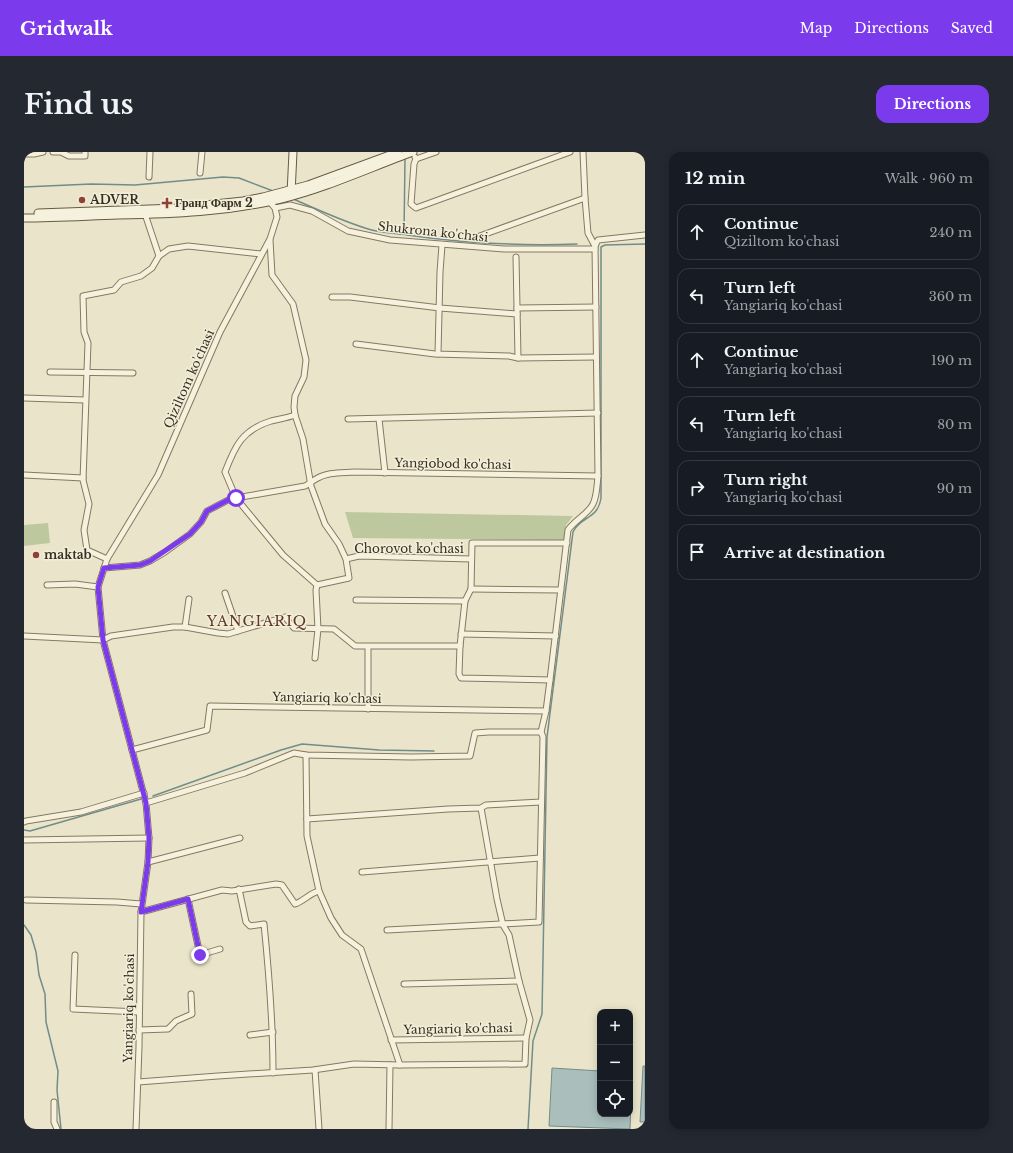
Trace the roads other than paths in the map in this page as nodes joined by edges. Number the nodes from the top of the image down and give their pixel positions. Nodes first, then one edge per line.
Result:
1 (43, 152) edge
2 (53, 152) edge
3 (61, 152) edge
4 (85, 152) edge
5 (150, 152) edge
6 (202, 152) edge
7 (293, 152) edge
8 (436, 152) edge
9 (570, 152) edge
10 (583, 152) edge
11 (24, 154) edge
12 (398, 154) edge
13 (414, 154) edge
14 (200, 174) dead end
15 (149, 177) dead end
16 (285, 194) junction
17 (585, 198) junction
18 (268, 199) junction
19 (275, 208) junction
20 (145, 212) junction
21 (24, 213) edge
22 (106, 213) junction
23 (24, 218) edge
24 (645, 235) edge
25 (477, 237) dead end
26 (270, 239) junction
27 (442, 245) junction
28 (595, 247) junction
29 (261, 254) junction
30 (159, 256) junction
31 (516, 257) dead end
32 (332, 297) dead end
33 (596, 306) junction
34 (440, 308) junction
35 (517, 308) junction
36 (517, 314) junction
37 (356, 344) dead end
38 (438, 354) junction
39 (596, 357) junction
40 (518, 358) junction
41 (50, 372) dead end
42 (86, 372) junction
43 (133, 373) dead end
44 (24, 398) edge
45 (85, 400) junction
46 (598, 413) junction
47 (295, 415) junction
48 (348, 419) dead end
49 (379, 419) junction
50 (385, 473) junction
51 (24, 476) edge
52 (598, 476) junction
53 (83, 478) junction
54 (311, 483) junction
55 (236, 498) junction
56 (567, 543) junction
57 (107, 559) junction
58 (346, 559) junction
59 (471, 559) junction
60 (104, 568) junction
61 (47, 585) dead end
62 (317, 585) junction
63 (98, 587) junction
64 (471, 589) junction
65 (561, 590) junction
66 (225, 593) dead end
67 (189, 599) dead end
68 (356, 600) dead end
69 (466, 601) junction
70 (185, 627) junction
71 (318, 629) junction
72 (238, 631) junction
73 (461, 634) junction
74 (24, 636) edge
75 (556, 636) junction
76 (103, 640) junction
77 (368, 646) junction
78 (460, 646) junction
79 (315, 658) dead end
80 (550, 680) junction
81 (368, 709) junction
82 (546, 711) junction
83 (541, 732) junction
84 (132, 750) junction
85 (306, 755) junction
86 (144, 793) junction
87 (541, 802) junction
88 (146, 803) junction
89 (481, 808) junction
90 (307, 819) junction
91 (24, 822) edge
92 (149, 838) junction
93 (240, 838) dead end
94 (24, 840) edge
95 (540, 858) junction
96 (491, 861) junction
97 (148, 862) junction
98 (362, 872) dead end
99 (239, 889) junction
100 (319, 891) junction
101 (188, 899) junction
102 (26, 900) dead end
103 (142, 904) junction
104 (141, 912) junction
105 (503, 925) junction
106 (387, 930) dead end
107 (220, 949) dead end
108 (75, 956) dead end
109 (519, 980) junction
110 (404, 984) dead end
111 (191, 994) dead end
112 (139, 1012) junction
113 (139, 1030) junction
114 (273, 1032) junction
115 (250, 1035) dead end
116 (526, 1038) junction
117 (391, 1040) junction
118 (390, 1065) junction
119 (400, 1066) junction
120 (315, 1070) junction
121 (273, 1073) junction
122 (138, 1082) junction
123 (54, 1102) dead end
124 (57, 1129) edge
125 (136, 1129) edge
126 (319, 1129) edge
127 (389, 1129) edge

1 - 11 street
2 - 3 street
3 - 4 street
5 - 15 street
6 - 14 street
7 - 16 main road
8 - 13 street
9 - 13 street
10 - 17 street
12 - 13 main road
12 - 16 main road
16 - 18 main road
17 - 25 street, Shukrona ko'chasi
17 - 28 street
18 - 19 street
18 - 20 main road
19 - 26 street, Qiziltom ko'chasi
19 - 27 street, Shukrona ko'chasi
20 - 22 main road
20 - 30 street
21 - 22 main road
22 - 23 main road
24 - 28 street
26 - 29 street, Qiziltom ko'chasi
26 - 47 street
27 - 28 street, Shukrona ko'chasi
27 - 34 street
28 - 33 street
29 - 30 street
29 - 57 street, Qiziltom ko'chasi
30 - 42 street
31 - 35 street
32 - 34 street
33 - 35 street
33 - 39 street
34 - 36 street
34 - 38 street
35 - 36 street
36 - 40 street
37 - 38 street
38 - 40 street
39 - 40 street
39 - 46 street
41 - 42 street
42 - 43 street
42 - 45 street
44 - 45 street
45 - 53 street
46 - 49 street
46 - 52 street
47 - 54 street
47 - 55 street
48 - 49 street
49 - 50 street
50 - 52 street, Yangiobod ko'chasi
50 - 54 street, Yangiobod ko'chasi
51 - 53 street
52 - 56 street
53 - 57 street
54 - 55 street
54 - 58 street
55 - 60 street
55 - 62 street
56 - 59 street, Chorovot ko'chasi
56 - 65 street
57 - 60 street, Qiziltom ko'chasi
58 - 59 street, Chorovot ko'chasi
58 - 62 street
59 - 64 street
60 - 63 street, Qiziltom ko'chasi
61 - 63 street
62 - 71 street
63 - 76 street
64 - 65 street
64 - 69 street
65 - 75 street
66 - 72 street
67 - 70 street
68 - 69 street
69 - 73 street
70 - 72 street
70 - 76 street
71 - 72 street
71 - 77 street
71 - 79 street
73 - 75 street
73 - 78 street
74 - 76 street
75 - 80 street
76 - 84 street
77 - 78 street
77 - 81 street
78 - 80 street
80 - 82 street
81 - 82 street, Yangiariq ko'chasi
81 - 84 street, Yangiariq ko'chasi
82 - 83 street
83 - 85 street
83 - 87 street
84 - 86 street
85 - 88 street
85 - 90 street, Yangiariq ko'chasi
86 - 88 street, Yangiariq ko'chasi
86 - 91 street
87 - 89 street
87 - 95 street
88 - 92 street, Yangiariq ko'chasi
89 - 90 street
89 - 96 street, Yangiariq ko'chasi
90 - 100 street, Yangiariq ko'chasi
92 - 94 street
92 - 97 street, Yangiariq ko'chasi
93 - 97 street
95 - 96 street
95 - 105 street
96 - 98 street
96 - 105 street, Yangiariq ko'chasi
97 - 103 street, Yangiariq ko'chasi
99 - 100 street
99 - 101 street
99 - 114 street
100 - 117 street, Yangiariq ko'chasi
101 - 104 street
101 - 107 street
102 - 103 street
103 - 104 street, Yangiariq ko'chasi
104 - 112 street, Yangiariq ko'chasi
105 - 106 street
105 - 109 street, Yangiariq ko'chasi
108 - 112 street
109 - 110 street
109 - 116 street, Yangiariq ko'chasi
111 - 113 street
112 - 113 street, Yangiariq ko'chasi
113 - 122 street, Yangiariq ko'chasi
114 - 115 street
114 - 121 street
116 - 117 street, Yangiariq ko'chasi
116 - 119 street, Yangiariq ko'chasi
117 - 119 street
118 - 119 street
118 - 120 street
118 - 127 street
120 - 121 street
120 - 126 street
121 - 122 street
122 - 125 street, Yangiariq ko'chasi
123 - 124 street

